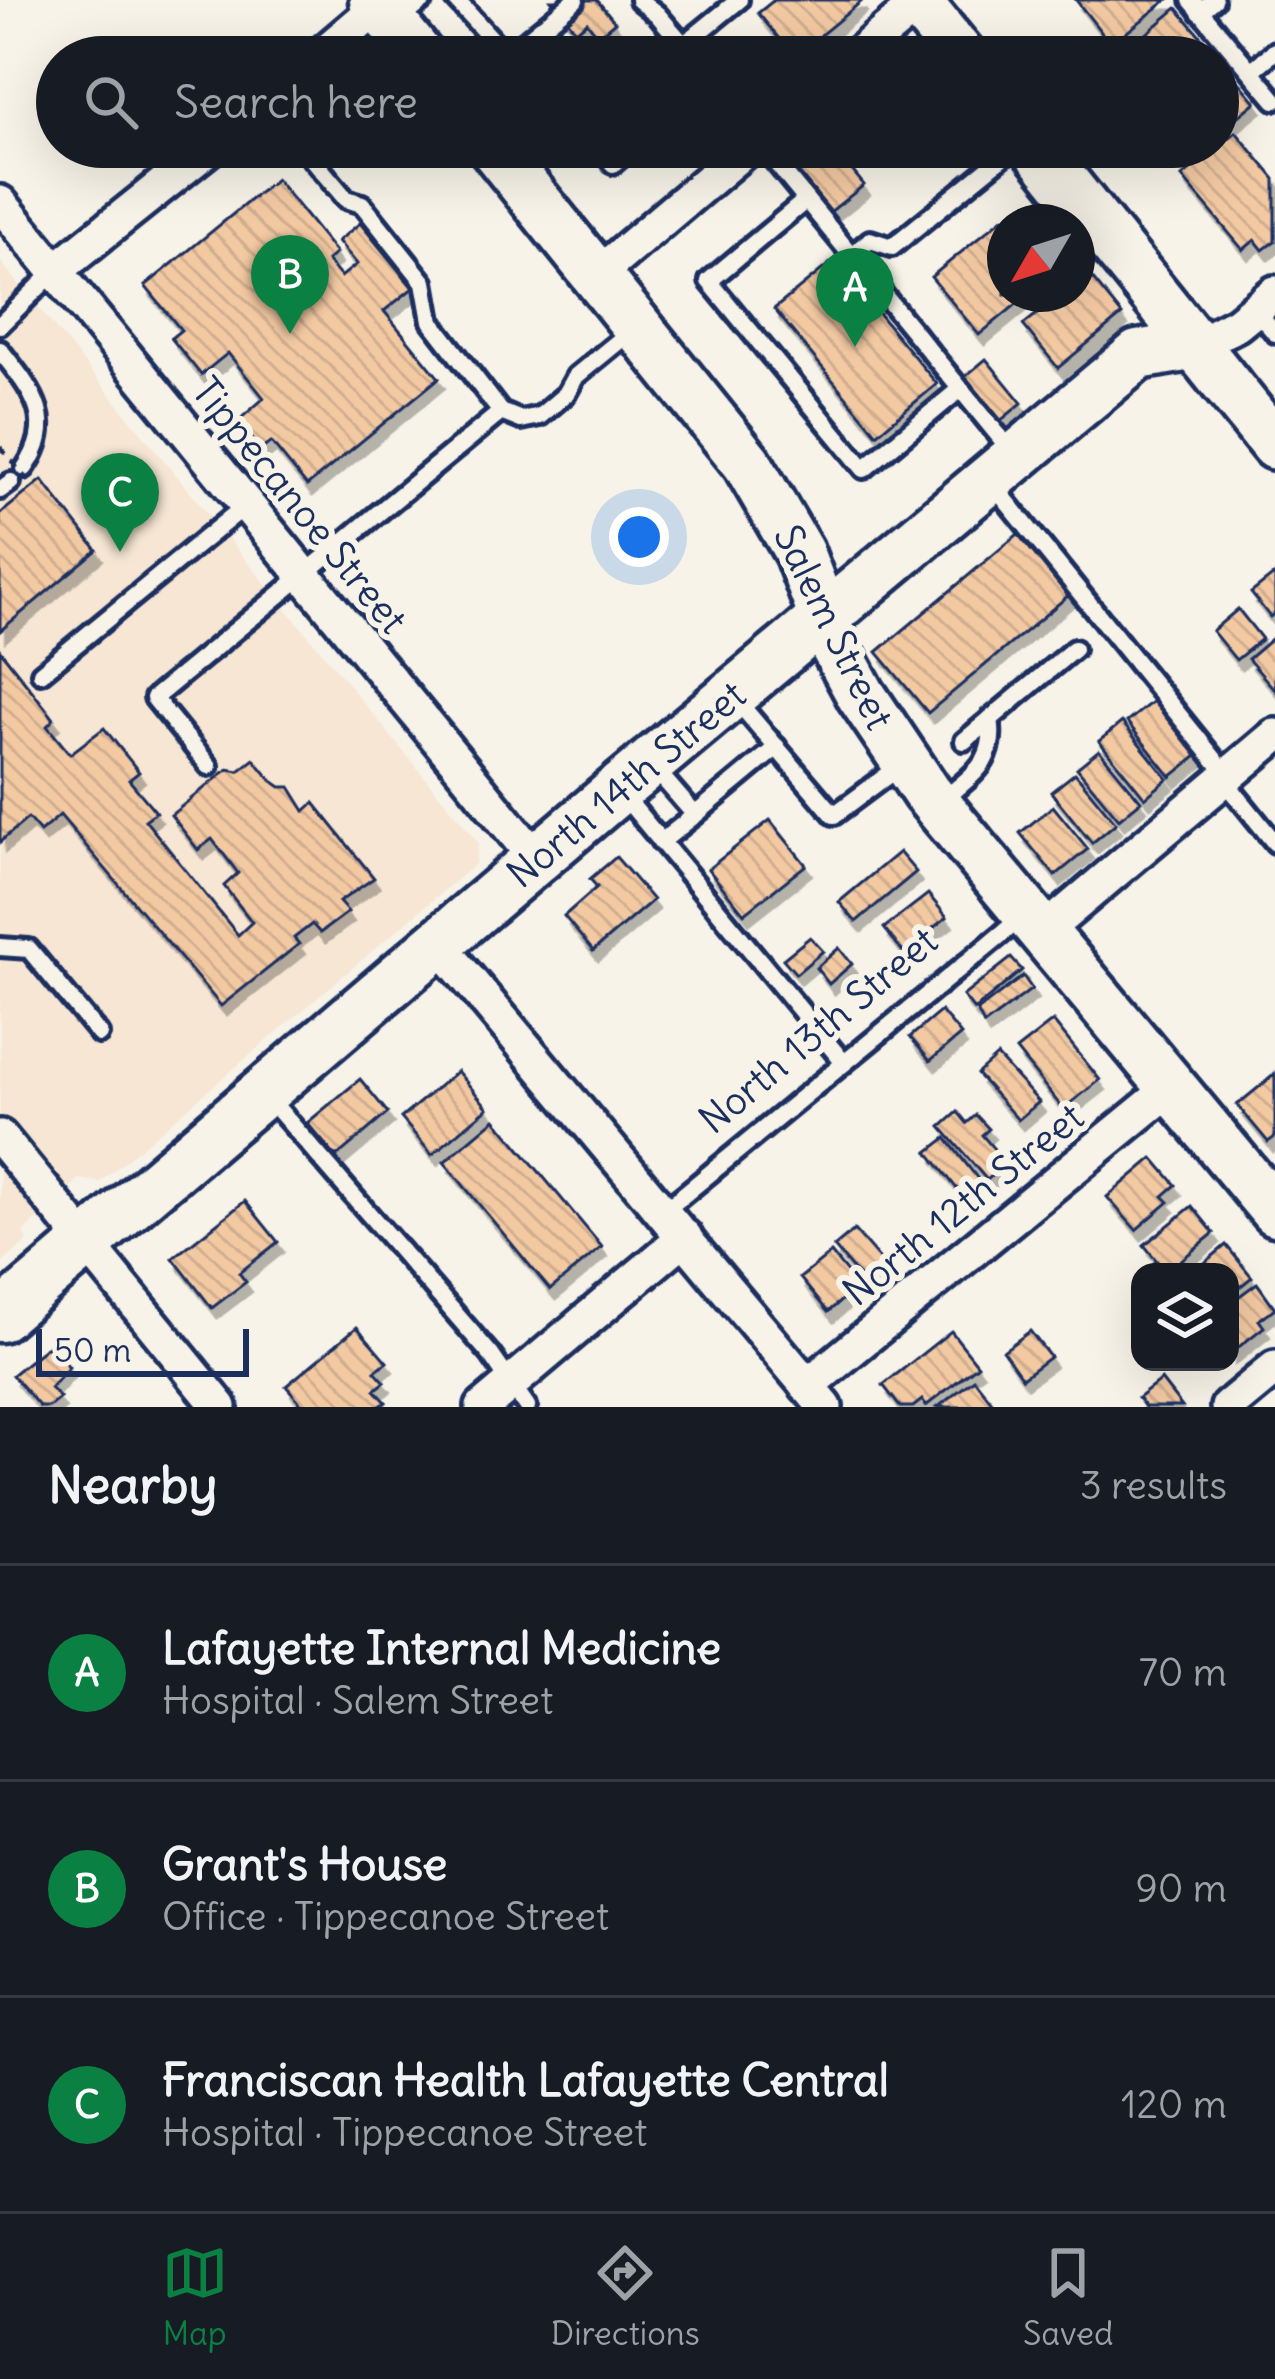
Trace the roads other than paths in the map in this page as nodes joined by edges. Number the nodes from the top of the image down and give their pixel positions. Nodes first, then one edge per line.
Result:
1 (456, 0) edge
2 (575, 0) edge
3 (639, 0) edge
4 (708, 0) edge
5 (739, 0) edge
6 (919, 1) edge
7 (1202, 4) edge
8 (720, 15) junction
9 (398, 17) edge
10 (360, 36) edge
11 (489, 36) edge
12 (531, 36) edge
13 (674, 36) edge
14 (702, 36) edge
15 (879, 36) edge
16 (946, 36) edge
17 (1225, 36) edge
18 (1275, 51) edge
19 (1239, 55) edge
20 (1251, 71) junction
21 (1275, 100) edge
22 (184, 168) edge
23 (320, 168) edge
24 (510, 168) edge
25 (723, 168) edge
26 (780, 168) edge
27 (989, 168) edge
28 (1053, 168) edge
29 (806, 200) junction
30 (0, 203) edge
31 (851, 256) junction
32 (56, 272) junction
33 (597, 274) junction
34 (1268, 312) edge
35 (0, 325) edge
36 (637, 326) junction
37 (1196, 345) junction
38 (0, 350) edge
39 (960, 389) junction
40 (501, 412) junction
41 (1275, 445) edge
42 (1003, 468) junction
43 (12, 480) edge
44 (246, 506) junction
45 (302, 575) junction
46 (823, 618) junction
47 (1074, 650) dead end
48 (41, 673) dead end
49 (732, 695) junction
50 (990, 719) junction
51 (1275, 736) edge
52 (964, 741) dead end
53 (777, 747) junction
54 (905, 762) junction
55 (209, 766) dead end
56 (634, 776) junction
57 (1226, 778) junction
58 (938, 805) junction
59 (695, 814) junction
60 (661, 842) junction
61 (1275, 843) edge
62 (537, 860) junction
63 (1034, 923) junction
64 (438, 943) junction
65 (0, 947) edge
66 (99, 1034) dead end
67 (844, 1063) junction
68 (1172, 1087) junction
69 (263, 1092) junction
70 (0, 1137) edge
71 (1271, 1197) edge
72 (674, 1224) junction
73 (86, 1243) junction
74 (0, 1317) edge
75 (1275, 1368) edge
76 (519, 1395) edge
77 (816, 1397) edge
78 (207, 1402) edge
79 (483, 1407) edge
80 (1228, 1407) edge

1 - 11 lane
2 - 12 lane
3 - 13 lane
4 - 8 lane
5 - 8 lane
6 - 15 street
6 - 16 main road
7 - 17 lane
8 - 14 lane
9 - 10 street
18 - 20 lane
19 - 20 lane
20 - 21 lane
22 - 32 street
23 - 40 lane
24 - 33 main road, Salem Street
25 - 33 street
26 - 29 lane
27 - 31 lane
28 - 37 main road
29 - 31 lane
29 - 39 lane
30 - 32 street, Tippecanoe Street
31 - 39 lane
32 - 35 lane
32 - 44 street, Tippecanoe Street
33 - 36 main road, Salem Street
34 - 37 street, North 14th Street
36 - 40 lane
36 - 46 main road, Salem Street
37 - 41 main road
37 - 42 main road, North 14th Street
38 - 43 lane
39 - 42 lane
40 - 45 lane
42 - 46 main road, North 14th Street
42 - 57 lane
44 - 45 street, Tippecanoe Street
44 - 48 lane
45 - 55 lane
45 - 62 street, Tippecanoe Street
46 - 49 main road, North 14th Street
46 - 54 main road, Salem Street
47 - 50 lane
49 - 53 lane
49 - 56 main road, North 14th Street
50 - 52 lane
50 - 58 lane
51 - 57 street, North 13th Street
53 - 54 lane
53 - 59 lane
54 - 58 main road, Salem Street
56 - 59 lane
56 - 60 lane
56 - 62 main road, North 14th Street
57 - 61 lane
57 - 63 street, North 13th Street
58 - 63 main road, Salem Street
59 - 60 lane
60 - 67 lane
62 - 64 main road, North 14th Street
63 - 67 lane, North 13th Street
63 - 68 main road, Salem Street
64 - 69 main road, North 14th Street
64 - 72 street
65 - 66 lane
67 - 72 lane, North 13th Street
68 - 71 main road, Salem Street
68 - 77 street, North 12th Street
69 - 73 main road, North 14th Street
69 - 76 lane
70 - 73 street
72 - 76 street, North 13th Street
72 - 77 street
73 - 74 main road, North 14th Street
73 - 78 street
75 - 80 street
76 - 79 street, North 13th Street

